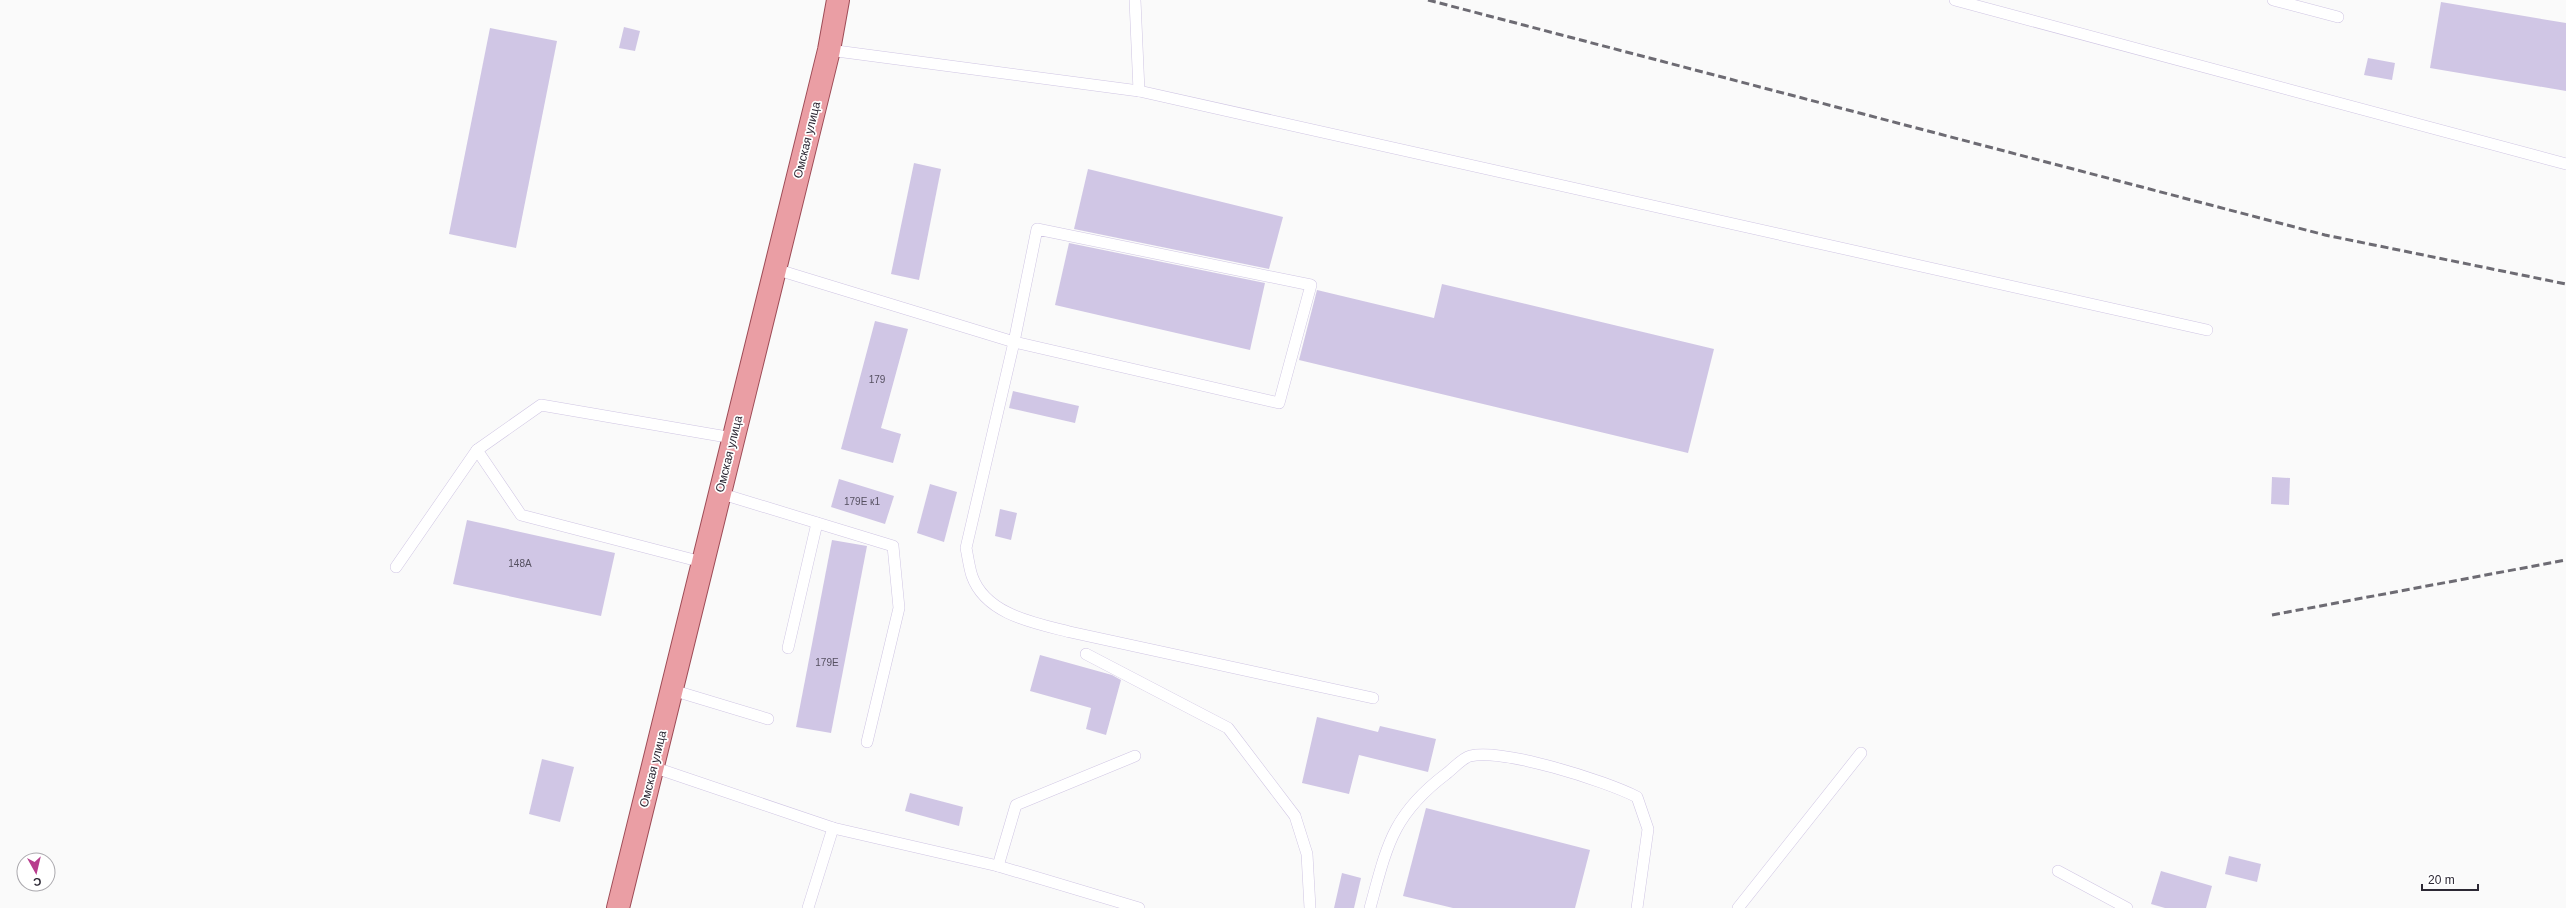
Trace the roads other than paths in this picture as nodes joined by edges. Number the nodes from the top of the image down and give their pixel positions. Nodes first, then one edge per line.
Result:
1 (838, 0) edge
2 (1135, 0) edge
3 (1955, 0) edge
4 (2273, 0) edge
5 (2338, 17) dead end
6 (829, 50) junction
7 (1139, 91) junction
8 (2566, 164) edge
9 (775, 269) junction
10 (2207, 330) dead end
11 (1014, 342) junction
12 (733, 438) junction
13 (477, 450) junction
14 (719, 493) junction
15 (817, 523) junction
16 (702, 562) junction
17 (396, 567) dead end
18 (788, 648) dead end
19 (1086, 654) dead end
20 (672, 690) junction
21 (1373, 698) dead end
22 (768, 719) dead end
23 (867, 742) dead end
24 (1861, 754) dead end
25 (1135, 756) dead end
26 (653, 767) junction
27 (833, 828) junction
28 (998, 866) junction
29 (2058, 871) dead end
30 (618, 908) edge
31 (808, 908) edge
32 (1139, 908) edge
33 (1310, 908) edge
34 (1370, 908) edge
35 (1637, 908) edge
36 (1738, 908) edge
37 (2126, 908) edge

1 - 6 main road, Омская улица
2 - 7 lane
3 - 8 lane
4 - 5 lane
6 - 7 lane
6 - 9 main road, Омская улица
7 - 10 lane
9 - 11 lane
9 - 12 main road, Омская улица
11 - 11 lane
11 - 21 lane
12 - 13 lane
12 - 14 main road, Омская улица
13 - 16 lane
13 - 17 lane
14 - 15 lane
14 - 16 main road, Омская улица
15 - 18 lane
15 - 23 lane
16 - 20 main road, Омская улица
19 - 33 lane
20 - 22 lane
20 - 26 main road, Омская улица
24 - 36 lane
25 - 28 lane
26 - 27 lane
26 - 30 main road, Омская улица
27 - 28 lane
27 - 31 lane
28 - 32 lane
29 - 37 lane
34 - 35 lane

